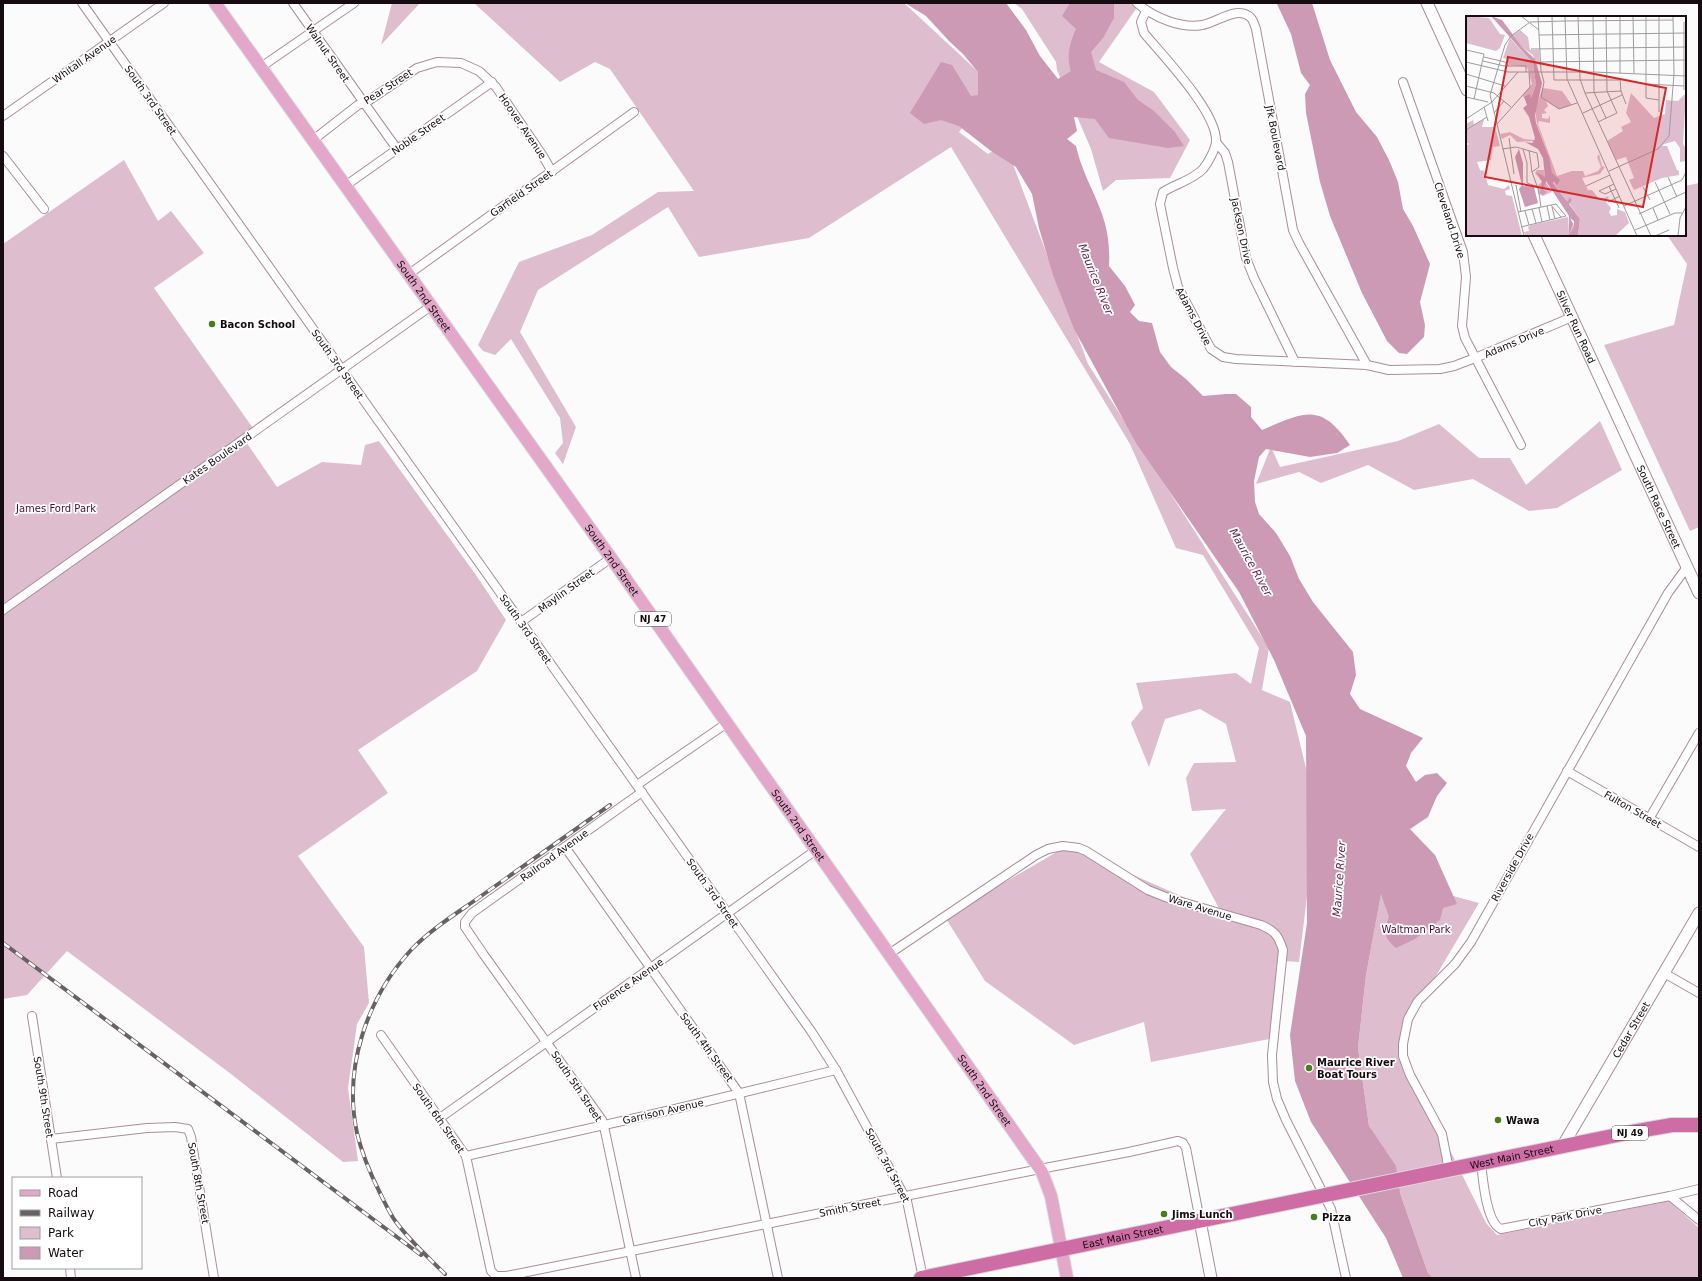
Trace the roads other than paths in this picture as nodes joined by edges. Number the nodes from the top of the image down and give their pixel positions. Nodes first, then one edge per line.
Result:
1 (82, 3) edge
2 (164, 3) edge
3 (215, 3) edge
4 (293, 3) edge
5 (354, 3) edge
6 (1137, 3) edge
7 (1427, 3) edge
8 (1146, 11) junction
9 (313, 31) junction
10 (109, 42) junction
11 (261, 67) junction
12 (492, 82) junction
13 (1403, 82) dead end
14 (1466, 88) edge
15 (363, 103) junction
16 (634, 112) dead end
17 (3, 116) edge
18 (313, 140) junction
19 (1216, 142) junction
20 (397, 149) junction
21 (3, 156) edge
22 (552, 172) junction
23 (345, 186) junction
24 (44, 209) dead end
25 (1534, 236) edge
26 (409, 274) junction
27 (432, 306) junction
28 (1572, 317) junction
29 (1476, 358) junction
30 (1295, 362) junction
31 (1367, 365) junction
32 (342, 370) junction
33 (1618, 420) joint
34 (1521, 445) dead end
35 (611, 558) junction
36 (1687, 567) junction
37 (1699, 593) edge
38 (3, 610) edge
39 (521, 622) junction
40 (727, 723) junction
41 (1699, 733) edge
42 (1567, 771) junction
43 (639, 789) junction
44 (1650, 819) junction
45 (565, 847) junction
46 (1699, 847) edge
47 (816, 850) junction
48 (1699, 913) edge
49 (727, 914) junction
50 (466, 919) joint
51 (889, 954) junction
52 (651, 968) junction
53 (1664, 973) junction
54 (1699, 993) edge
55 (32, 1016) dead end
56 (381, 1035) dead end
57 (546, 1042) junction
58 (836, 1070) junction
59 (739, 1093) junction
60 (440, 1118) junction
61 (1699, 1125) edge
62 (604, 1126) junction
63 (51, 1139) junction
64 (1562, 1146) junction
65 (466, 1156) junction
66 (1481, 1163) junction
67 (1040, 1169) junction
68 (1449, 1170) junction
69 (56, 1177) edge
70 (1699, 1189) edge
71 (905, 1196) junction
72 (1325, 1196) junction
73 (1670, 1196) junction
74 (1699, 1220) edge
75 (1200, 1221) junction
76 (767, 1224) junction
77 (1061, 1249) junction
78 (630, 1251) junction
79 (522, 1273) joint
80 (214, 1278) edge
81 (636, 1278) edge
82 (778, 1278) edge
83 (923, 1278) edge
84 (1067, 1278) edge
85 (1211, 1278) edge
86 (1346, 1278) edge

1 - 10 street, South 3rd Street
2 - 10 street, Whitall Avenue
3 - 11 main road, South 2nd Street / NJ 47
4 - 9 street, Walnut Street
5 - 9 street
6 - 8 street, Jfk Boulevard
7 - 14 main road
8 - 19 street
8 - 31 street, Jfk Boulevard
9 - 11 street
9 - 15 street, Walnut Street
10 - 17 street, Whitall Avenue
10 - 32 street, South 3rd Street
11 - 18 main road, South 2nd Street / NJ 47
12 - 15 street, Pear Street
12 - 20 street, Noble Street
12 - 22 street, Hoover Avenue
13 - 29 street, Cleveland Drive
15 - 18 street, Pear Street
15 - 20 street, Walnut Street
16 - 22 street, Garfield Street
18 - 23 main road, South 2nd Street / NJ 47
19 - 30 street, Jackson Drive
19 - 30 street, Adams Drive
20 - 23 street, Noble Street
21 - 24 street
22 - 26 street, Garfield Street
23 - 26 main road, South 2nd Street / NJ 47
25 - 28 main road, Silver Run Road
26 - 27 main road, South 2nd Street / NJ 47
27 - 32 street, Kates Boulevard
27 - 35 main road, South 2nd Street / NJ 47
28 - 29 street, Adams Drive
28 - 33 main road, Silver Run Road
29 - 31 street, Adams Drive
29 - 34 street, Cleveland Drive
30 - 31 street, Adams Drive
32 - 38 street, Kates Boulevard
32 - 39 street, South 3rd Street
33 - 36 main road, South Race Street
35 - 39 street, Maylin Street
35 - 40 main road, South 2nd Street / NJ 47
36 - 37 main road, South Race Street
36 - 42 street, Riverside Drive
39 - 43 street, South 3rd Street
40 - 43 street, Railroad Avenue
40 - 47 main road, South 2nd Street / NJ 47
41 - 44 street
42 - 44 street, Fulton Street
42 - 68 street, Riverside Drive
43 - 45 street, Railroad Avenue
43 - 49 street, South 3rd Street
44 - 46 street, Fulton Street
45 - 50 street, Railroad Avenue
45 - 52 street, South 4th Street
47 - 49 street, Florence Avenue
47 - 51 main road, South 2nd Street / NJ 47
48 - 53 main road, Cedar Street
49 - 52 street, Florence Avenue
49 - 58 street, South 3rd Street
50 - 57 street, South 5th Street
51 - 67 main road, South 2nd Street / NJ 47
51 - 72 street, Ware Avenue
52 - 57 street, Florence Avenue
52 - 59 street, South 4th Street
53 - 54 street
53 - 64 main road, Cedar Street
55 - 63 street, South 9th Street
56 - 60 street, South 6th Street
57 - 60 street, Florence Avenue
57 - 62 street, South 5th Street
58 - 59 street, Garrison Avenue
58 - 71 street, South 3rd Street
59 - 62 street, Garrison Avenue
59 - 76 street, South 4th Street
60 - 65 street, South 6th Street
61 - 64 highway, West Main Street / NJ 49
62 - 65 street, Garrison Avenue
62 - 78 street, South 5th Street
63 - 69 street, South 9th Street
63 - 80 street, South 8th Street
64 - 66 highway, West Main Street / NJ 49
65 - 79 street, South 6th Street
66 - 68 highway, West Main Street / NJ 49
66 - 73 street, City Park Drive
67 - 71 street, Smith Street
67 - 75 street, Smith Street
67 - 77 main road, South 2nd Street / NJ 47
68 - 72 highway, West Main Street / NJ 49
70 - 73 street, City Park Drive
71 - 76 street, Smith Street
71 - 83 street, South 3rd Street
72 - 75 highway, East Main Street / NJ 49
72 - 86 street, Ware Avenue
73 - 74 street
75 - 77 highway, East Main Street / NJ 49
75 - 85 main road
76 - 78 street, Smith Street
76 - 82 street, South 4th Street
77 - 83 highway, East Main Street / NJ 49
77 - 84 main road, NJ 47
78 - 79 street, Smith Street
78 - 81 street, South 5th Street

